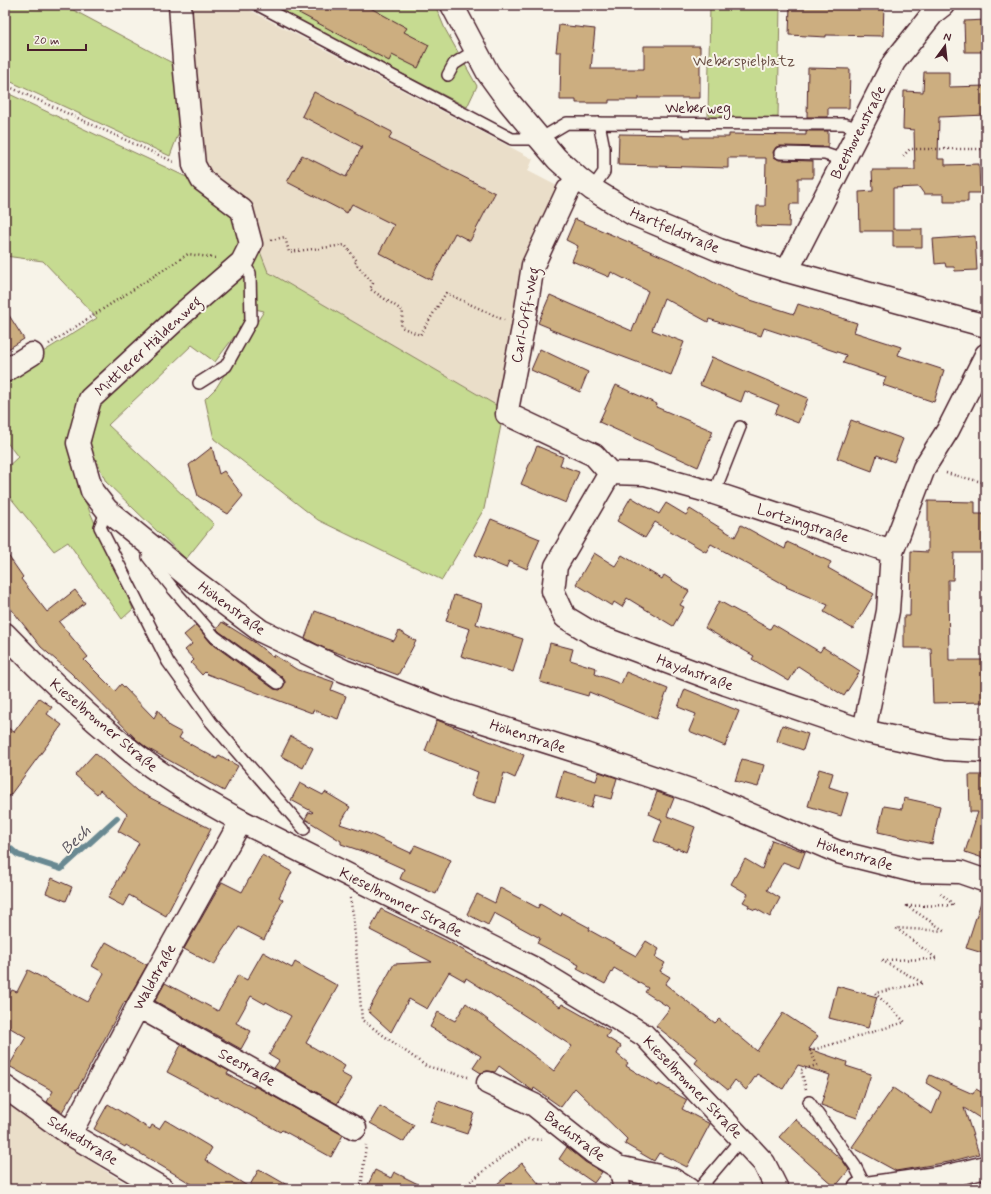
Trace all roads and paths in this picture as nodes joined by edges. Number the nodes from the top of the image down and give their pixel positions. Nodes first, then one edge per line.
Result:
1 (180, 5) edge
2 (258, 5) edge
3 (452, 5) edge
4 (936, 7) edge
5 (476, 50) junction
6 (448, 75) dead end
7 (5, 85) edge
8 (599, 123) junction
9 (859, 129) junction
10 (540, 139) junction
11 (986, 149) edge
12 (780, 154) dead end
13 (903, 156) dead end
14 (843, 160) junction
15 (194, 165) junction
16 (585, 183) junction
17 (246, 253) junction
18 (787, 270) junction
19 (986, 326) edge
20 (523, 328) junction
21 (32, 354) joint
22 (986, 355) edge
23 (5, 371) edge
24 (199, 383) dead end
25 (740, 427) dead end
26 (924, 468) junction
27 (610, 473) junction
28 (986, 483) edge
29 (714, 493) junction
30 (107, 510) junction
31 (155, 550) junction
32 (892, 552) junction
33 (5, 634) edge
34 (278, 683) dead end
35 (864, 731) junction
36 (986, 751) edge
37 (241, 822) junction
38 (304, 829) dead end
39 (914, 871) junction
40 (352, 877) junction
41 (986, 881) edge
42 (138, 1006) junction
43 (488, 1083) joint
44 (5, 1087) edge
45 (809, 1102) joint
46 (355, 1128) joint
47 (70, 1134) junction
48 (742, 1138) junction
49 (547, 1140) dead end
50 (618, 1167) junction
51 (986, 1167) edge
52 (863, 1188) edge
53 (164, 1189) edge
54 (362, 1189) edge
55 (461, 1189) edge
56 (622, 1189) edge
57 (688, 1189) edge
58 (699, 1189) edge
59 (778, 1189) edge

1 - 15 street
2 - 10 lane
3 - 5 street, Hartfeldstraße
4 - 9 street, Beethovenstraße
5 - 6 lane
5 - 10 street, Hartfeldstraße
7 - 15 path
8 - 9 lane, Weberweg
8 - 10 lane, Weberweg
8 - 16 lane
9 - 14 street, Beethovenstraße
10 - 16 street, Hartfeldstraße
11 - 13 path
12 - 14 lane
14 - 18 street, Beethovenstraße
15 - 17 street
16 - 18 street, Hartfeldstraße
16 - 20 street, Carl-Orff-Weg
17 - 20 path
17 - 21 path
17 - 24 lane
17 - 30 street, Mittlerer Häldenweg
18 - 19 street, Hartfeldstraße
20 - 27 street, Carl-Orff-Weg
21 - 23 street
22 - 26 street
25 - 29 lane
26 - 28 path
26 - 32 street
27 - 29 street, Lortzingstraße
27 - 35 street, Haydnstraße
29 - 32 street, Lortzingstraße
30 - 31 street, Höhenstraße
30 - 38 lane
31 - 34 lane
31 - 39 street, Höhenstraße
32 - 35 street
33 - 37 street, Kieselbronner Straße
35 - 36 street, Haydnstraße
37 - 40 street, Kieselbronner Straße
37 - 42 street, Waldstraße
39 - 41 street, Höhenstraße
39 - 45 path
40 - 43 path
40 - 48 street, Kieselbronner Straße
42 - 46 street, Seestraße
42 - 47 street, Waldstraße
43 - 50 street, Bachstraße
44 - 47 street, Schiedstraße
45 - 52 lane
46 - 54 path
47 - 53 street, Schiedstraße
48 - 58 lane
48 - 59 street, Kieselbronner Straße
49 - 55 path
50 - 56 street
50 - 57 street, Bachstraße
51 - 52 street

